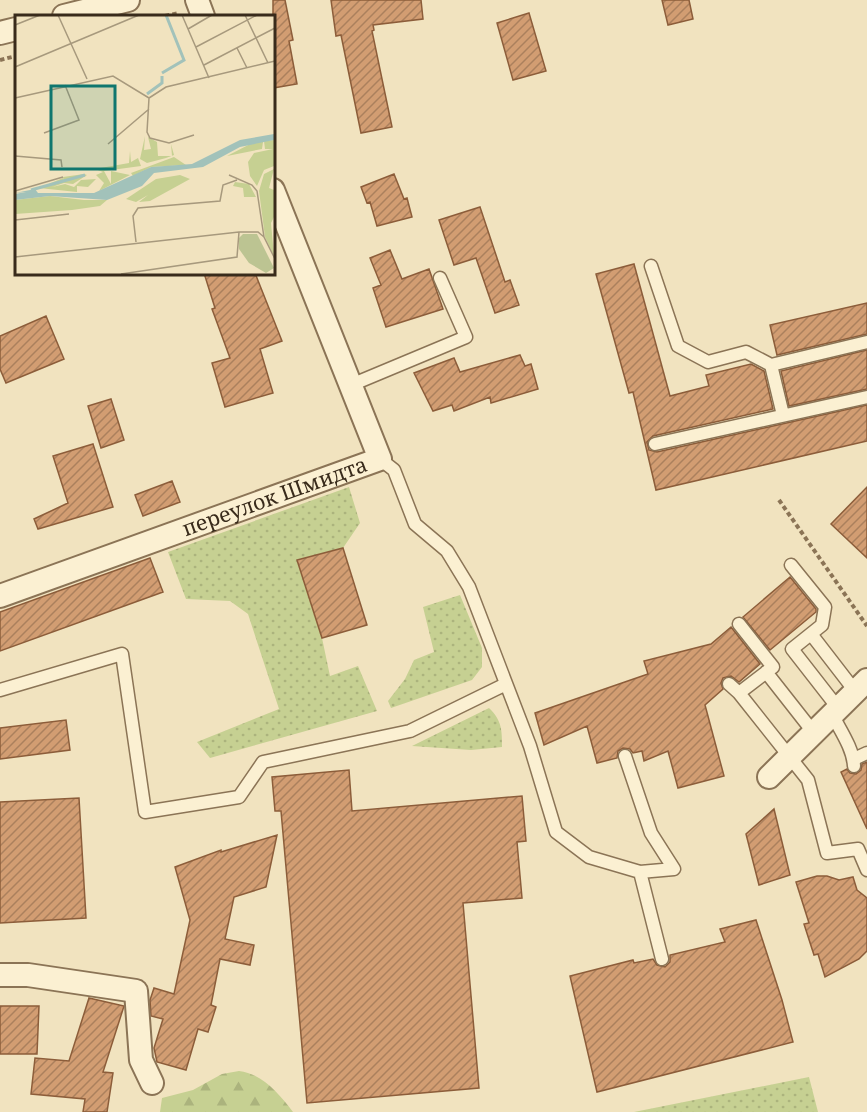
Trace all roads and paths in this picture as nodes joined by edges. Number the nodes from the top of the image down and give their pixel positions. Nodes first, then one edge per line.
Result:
1 (129, 0) edge
2 (198, 0) edge
3 (68, 15) edge
4 (203, 15) edge
5 (15, 29) edge
6 (0, 33) edge
7 (15, 56) edge
8 (0, 60) edge
9 (274, 192) edge
10 (651, 266) dead end
11 (440, 278) dead end
12 (867, 342) edge
13 (771, 365) junction
14 (351, 385) junction
15 (867, 397) edge
16 (783, 415) junction
17 (655, 444) dead end
18 (380, 459) junction
19 (779, 500) dead end
20 (791, 565) dead end
21 (0, 596) edge
22 (740, 624) dead end
23 (867, 626) edge
24 (811, 634) junction
25 (766, 672) junction
26 (506, 684) junction
27 (729, 684) dead end
28 (861, 685) edge
29 (0, 690) edge
30 (739, 693) junction
31 (835, 711) junction
32 (814, 733) junction
33 (867, 753) edge
34 (625, 756) dead end
35 (789, 758) junction
36 (769, 777) dead end
37 (867, 870) edge
38 (640, 872) junction
39 (662, 959) dead end
40 (0, 975) edge
41 (152, 1083) dead end

1 - 3 street
2 - 4 street
5 - 6 street
7 - 8 path
9 - 14 street, переулок Шмидта
10 - 13 lane
11 - 14 lane
12 - 13 lane
13 - 16 lane
14 - 18 street, переулок Шмидта
15 - 16 lane
16 - 17 lane
18 - 21 street, переулок Шмидта
18 - 26 lane
19 - 23 path
20 - 24 lane
22 - 25 lane
24 - 28 lane
24 - 31 lane
25 - 30 lane
25 - 32 lane
26 - 29 lane
26 - 38 lane
27 - 30 lane
28 - 31 street
30 - 35 lane
31 - 32 street
31 - 33 lane
32 - 35 street
34 - 38 lane
35 - 36 street
35 - 37 lane
38 - 39 lane
40 - 41 street

